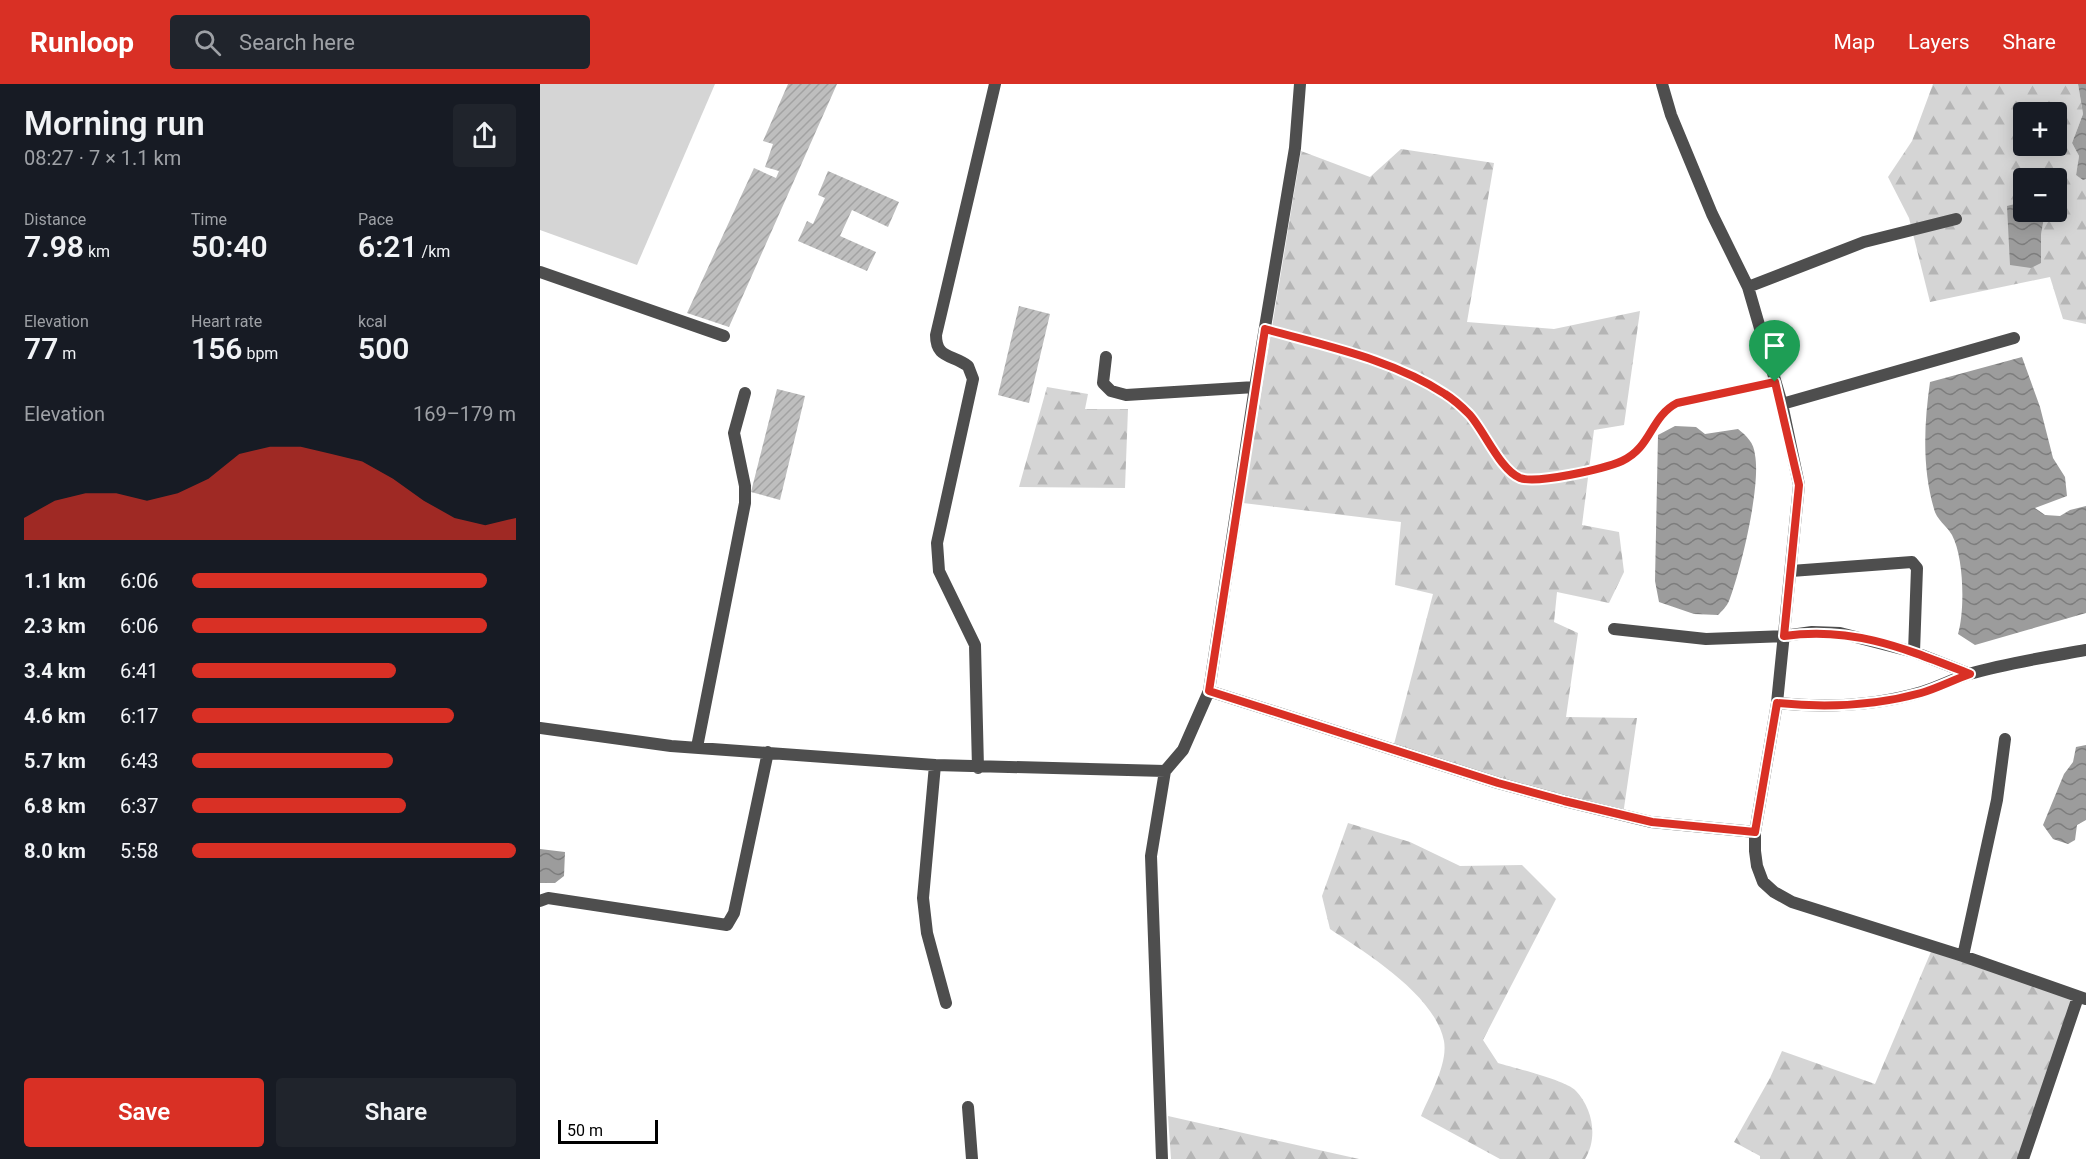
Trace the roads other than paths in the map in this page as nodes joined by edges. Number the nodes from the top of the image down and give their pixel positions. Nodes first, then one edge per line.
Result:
1 (995, 84) edge
2 (1300, 84) edge
3 (1662, 84) edge
4 (1956, 219) dead end
5 (540, 272) edge
6 (1748, 287) junction
7 (1265, 329) junction
8 (723, 336) dead end
9 (2014, 338) dead end
10 (1106, 357) dead end
11 (1775, 382) junction
12 (1255, 387) junction
13 (745, 393) dead end
14 (1782, 404) junction
15 (1791, 571) junction
16 (1614, 629) dead end
17 (1784, 636) junction
18 (2086, 650) edge
19 (1914, 652) junction
20 (1970, 674) junction
21 (1209, 691) junction
22 (1777, 703) junction
23 (540, 728) edge
24 (2005, 739) dead end
25 (697, 747) junction
26 (768, 752) junction
27 (935, 765) junction
28 (978, 768) junction
29 (1165, 771) junction
30 (1755, 832) junction
31 (540, 901) edge
32 (1963, 956) junction
33 (2082, 998) edge
34 (946, 1002) dead end
35 (968, 1107) dead end
36 (972, 1159) edge
37 (1162, 1159) edge
38 (2023, 1159) edge

1 - 28 street
2 - 7 street
3 - 6 street
4 - 6 street
5 - 8 street
6 - 11 street
7 - 11 lane
7 - 12 street
9 - 14 street
10 - 12 street
11 - 14 street
12 - 21 street
13 - 25 street
14 - 15 street
15 - 17 street
15 - 19 street
16 - 17 street
17 - 19 street
17 - 22 street
18 - 20 street
19 - 20 street
20 - 22 street
21 - 29 street
21 - 30 street
22 - 30 street
23 - 25 street
24 - 32 street
25 - 26 street
26 - 27 street
26 - 31 street
27 - 28 street
27 - 34 street
28 - 29 street
29 - 37 street
30 - 32 street
32 - 33 street
33 - 38 street
35 - 36 street

